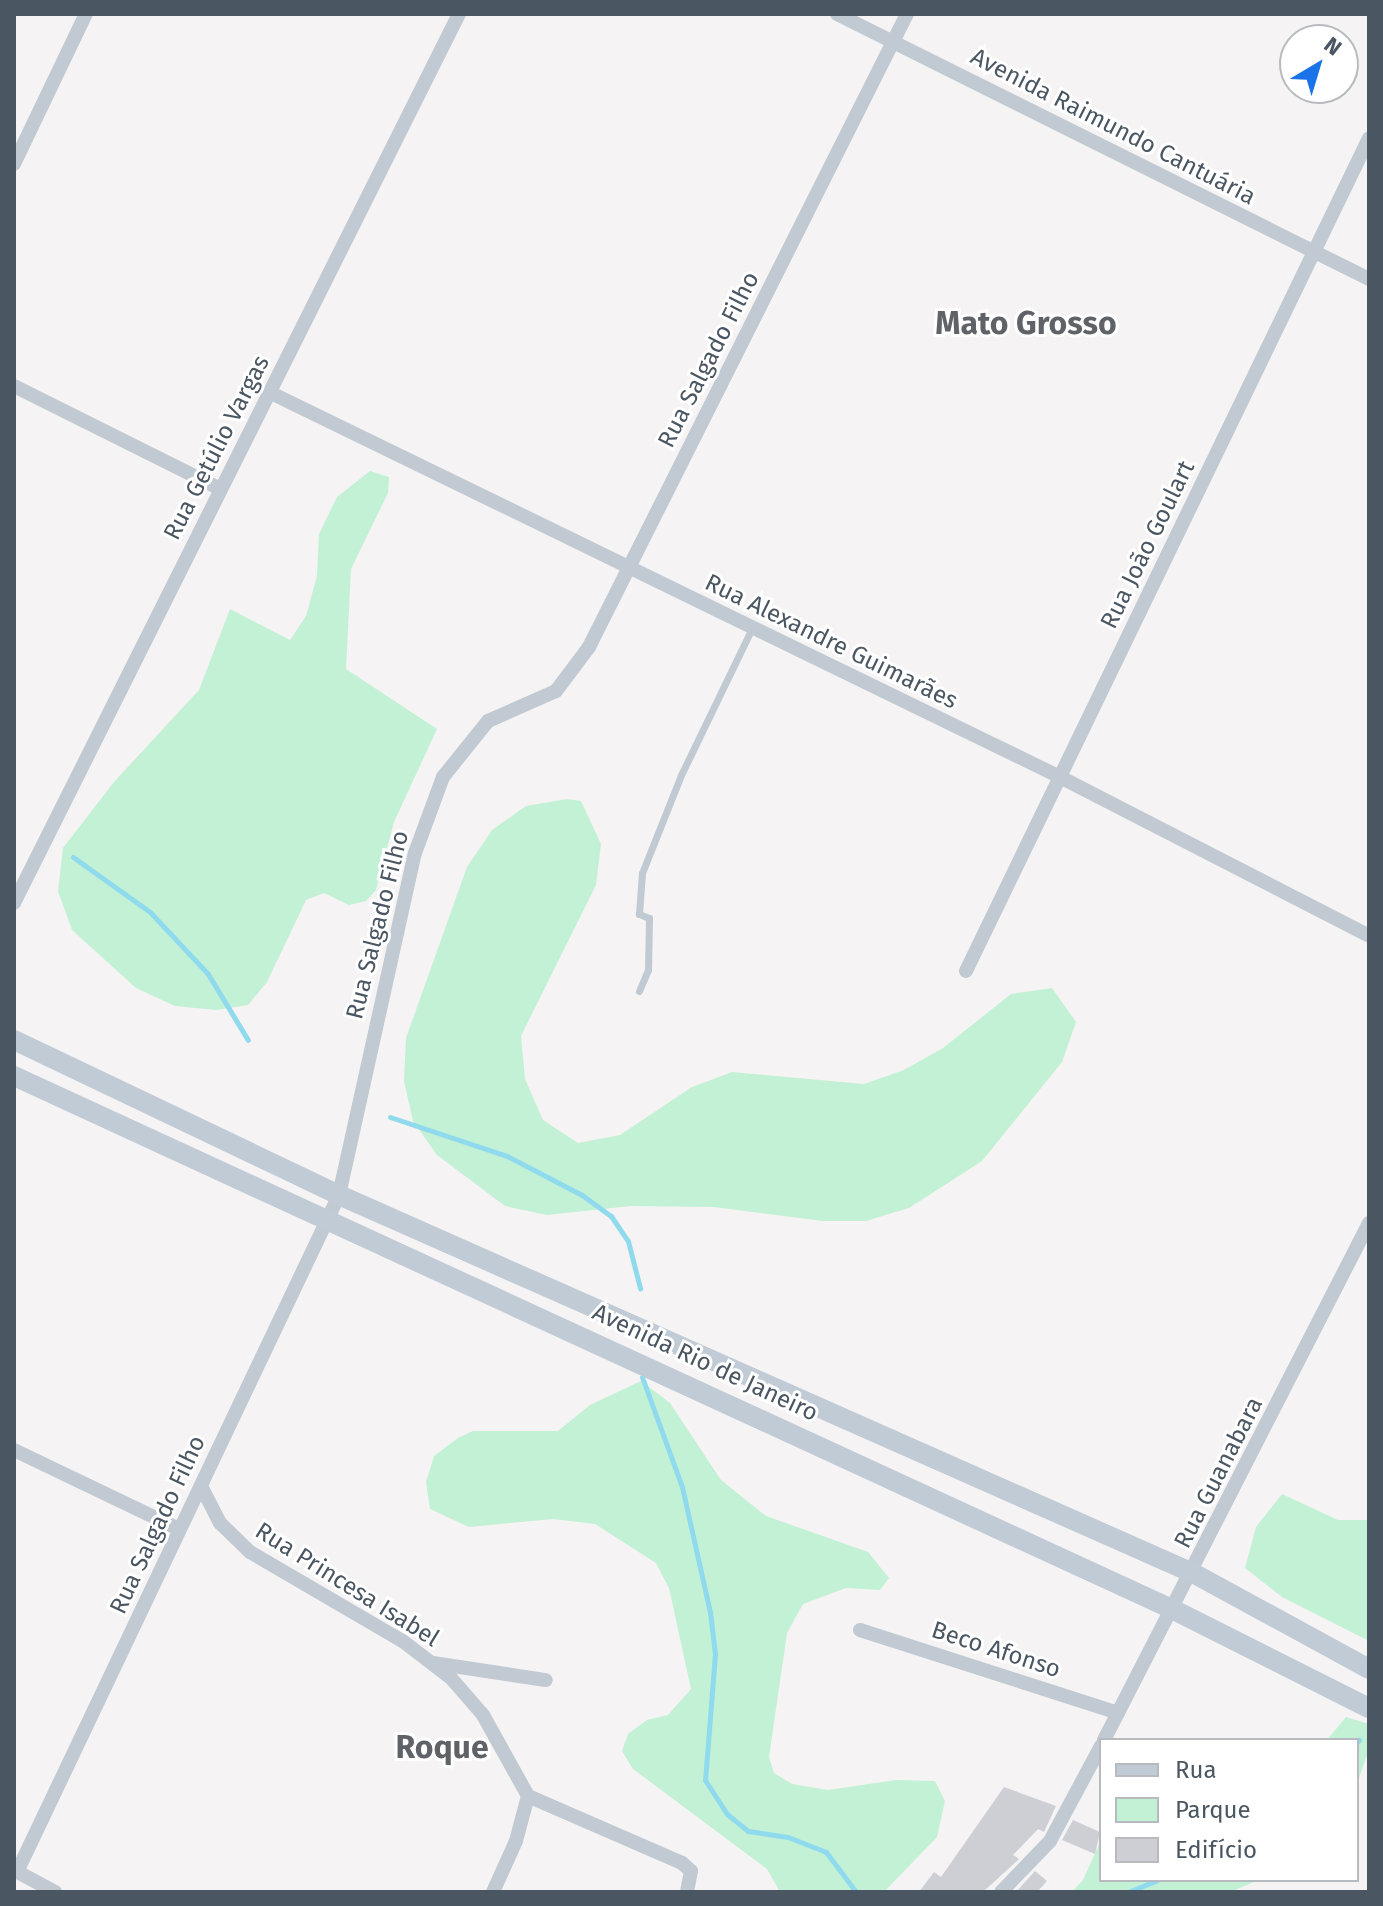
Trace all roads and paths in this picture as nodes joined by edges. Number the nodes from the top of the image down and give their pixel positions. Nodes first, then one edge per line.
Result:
1 (86, 14) edge
2 (459, 14) edge
3 (837, 14) edge
4 (907, 14) edge
5 (893, 41) junction
6 (1369, 138) edge
7 (14, 164) edge
8 (1313, 252) junction
9 (1369, 279) edge
10 (14, 386) edge
11 (271, 393) junction
12 (219, 488) junction
13 (629, 568) junction
14 (751, 630) junction
15 (1060, 777) junction
16 (14, 903) edge
17 (1369, 936) edge
18 (966, 971) dead end
19 (639, 991) dead end
20 (14, 1040) edge
21 (14, 1076) edge
22 (339, 1195) junction
23 (327, 1219) junction
24 (1369, 1223) edge
25 (14, 1450) edge
26 (201, 1486) junction
27 (179, 1529) junction
28 (1193, 1573) junction
29 (1174, 1610) junction
30 (860, 1630) dead end
31 (432, 1663) junction
32 (1369, 1669) edge
33 (546, 1680) dead end
34 (1369, 1708) edge
35 (1118, 1713) junction
36 (1105, 1738) edge
37 (1099, 1750) edge
38 (528, 1796) junction
39 (15, 1871) edge
40 (55, 1892) edge
41 (493, 1892) edge
42 (687, 1892) edge
43 (1001, 1892) edge

1 - 7 street
2 - 11 street, Rua Getúlio Vargas
3 - 5 street, Avenida Raimundo Cantuária
4 - 5 street, Rua Salgado Filho
5 - 8 street, Avenida Raimundo Cantuária
5 - 13 street, Rua Salgado Filho
6 - 8 street, Rua João Goulart
8 - 9 street, Avenida Raimundo Cantuária
8 - 15 street, Rua João Goulart
10 - 12 street
11 - 12 street, Rua Getúlio Vargas
11 - 13 street, Rua Alexandre Guimarães
12 - 16 street, Rua Getúlio Vargas
13 - 14 street, Rua Alexandre Guimarães
13 - 22 street, Rua Salgado Filho
14 - 15 street, Rua Alexandre Guimarães
14 - 19 lane
15 - 17 street, Rua Alexandre Guimarães
15 - 18 street, Rua João Goulart
20 - 22 main road, Avenida Rio de Janeiro
21 - 23 main road, Avenida Rio de Janeiro
22 - 23 street, Rua Salgado Filho
22 - 28 main road, Avenida Rio de Janeiro
23 - 26 street, Rua Salgado Filho
23 - 29 main road, Avenida Rio de Janeiro
24 - 28 street, Rua Guanabara
25 - 27 street
26 - 27 street, Rua Salgado Filho
26 - 31 street, Rua Princesa Isabel
27 - 39 street, Rua Salgado Filho
28 - 29 street, Rua Guanabara
28 - 32 main road, Avenida Rio de Janeiro
29 - 34 main road, Avenida Rio de Janeiro
29 - 35 street, Rua Guanabara
30 - 35 street, Beco Afonso
31 - 33 street
31 - 38 street, Rua Princesa Isabel
35 - 36 street, Rua Guanabara
37 - 43 street
38 - 41 street
38 - 42 street
39 - 40 street

